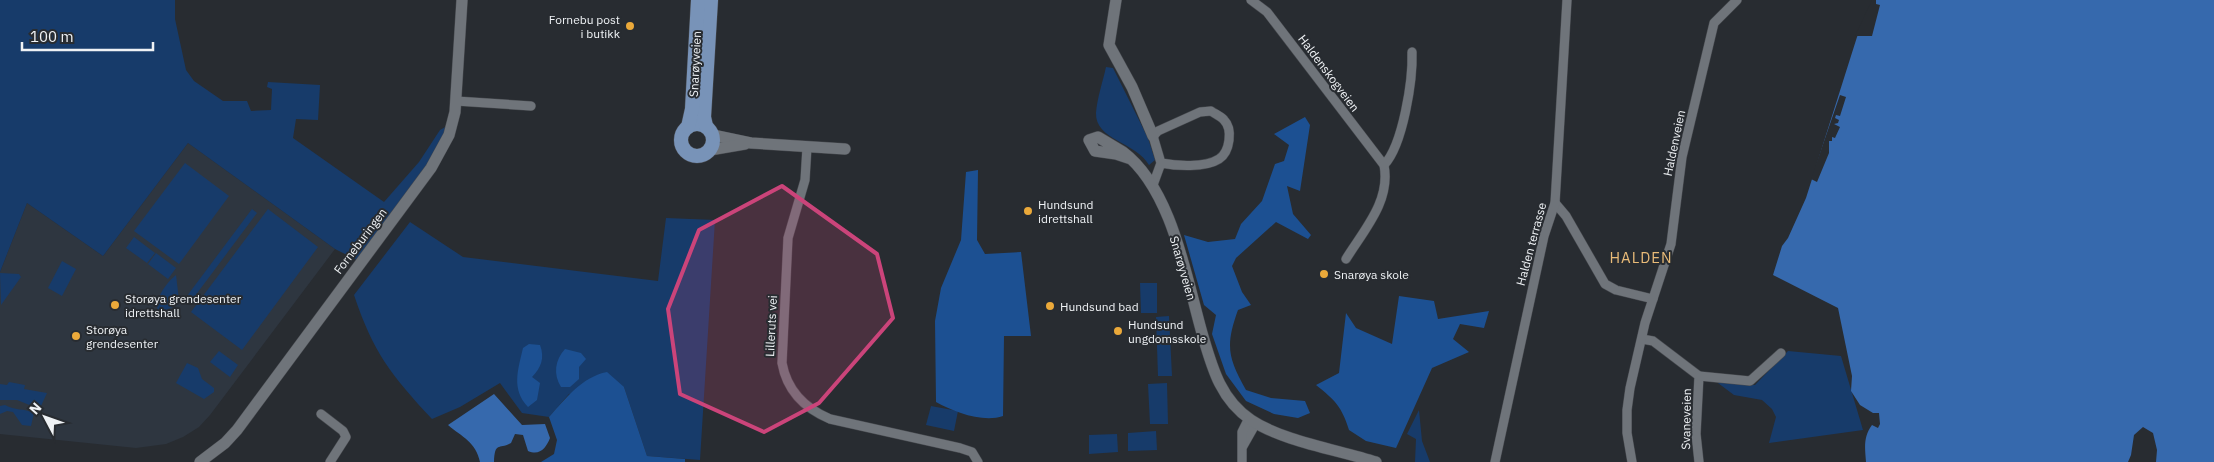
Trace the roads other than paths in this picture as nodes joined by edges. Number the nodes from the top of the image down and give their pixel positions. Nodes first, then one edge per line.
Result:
1 (462, 0) edge
2 (698, 0) edge
3 (711, 0) edge
4 (1116, 0) edge
5 (1251, 0) edge
6 (1568, 0) edge
7 (1736, 0) edge
8 (1412, 52) dead end
9 (456, 101) junction
10 (531, 106) dead end
11 (688, 127) junction
12 (710, 131) junction
13 (1153, 136) junction
14 (751, 143) junction
15 (1102, 146) dead end
16 (807, 147) junction
17 (844, 149) dead end
18 (710, 150) junction
19 (1160, 163) junction
20 (1384, 165) junction
21 (1153, 185) junction
22 (1555, 203) junction
23 (1346, 258) dead end
24 (1653, 298) junction
25 (1642, 339) junction
26 (1781, 353) dead end
27 (1699, 376) junction
28 (321, 414) dead end
29 (1252, 421) junction
30 (200, 462) edge
31 (330, 462) edge
32 (978, 462) edge
33 (1242, 462) edge
34 (1376, 462) edge
35 (1495, 462) edge
36 (1632, 462) edge
37 (1699, 462) edge

1 - 9 street, Forneburingen
2 - 11 main road, Snarøyveien
3 - 12 main road, Snarøyveien
4 - 13 street
5 - 20 street, Haldenskogveien
6 - 22 street, Halden terrasse
7 - 24 street, Haldenveien
8 - 20 street
9 - 10 street
9 - 30 street, Forneburingen
11 - 12 main road
11 - 18 main road
12 - 14 street
12 - 18 main road
13 - 19 street
13 - 19 street
14 - 16 street
14 - 18 street
15 - 21 street, Snarøyveien
16 - 17 street
16 - 32 street, Lilleruts vei
19 - 21 street
20 - 23 street
21 - 29 street, Snarøyveien
22 - 24 street
22 - 35 street, Halden terrasse
24 - 25 street, Haldenveien
25 - 27 street, Svaneveien
25 - 36 street, Haldenveien
26 - 27 street, Svaneveien
27 - 37 street, Svaneveien
28 - 31 street
29 - 33 street
29 - 34 street, Snarøyveien

